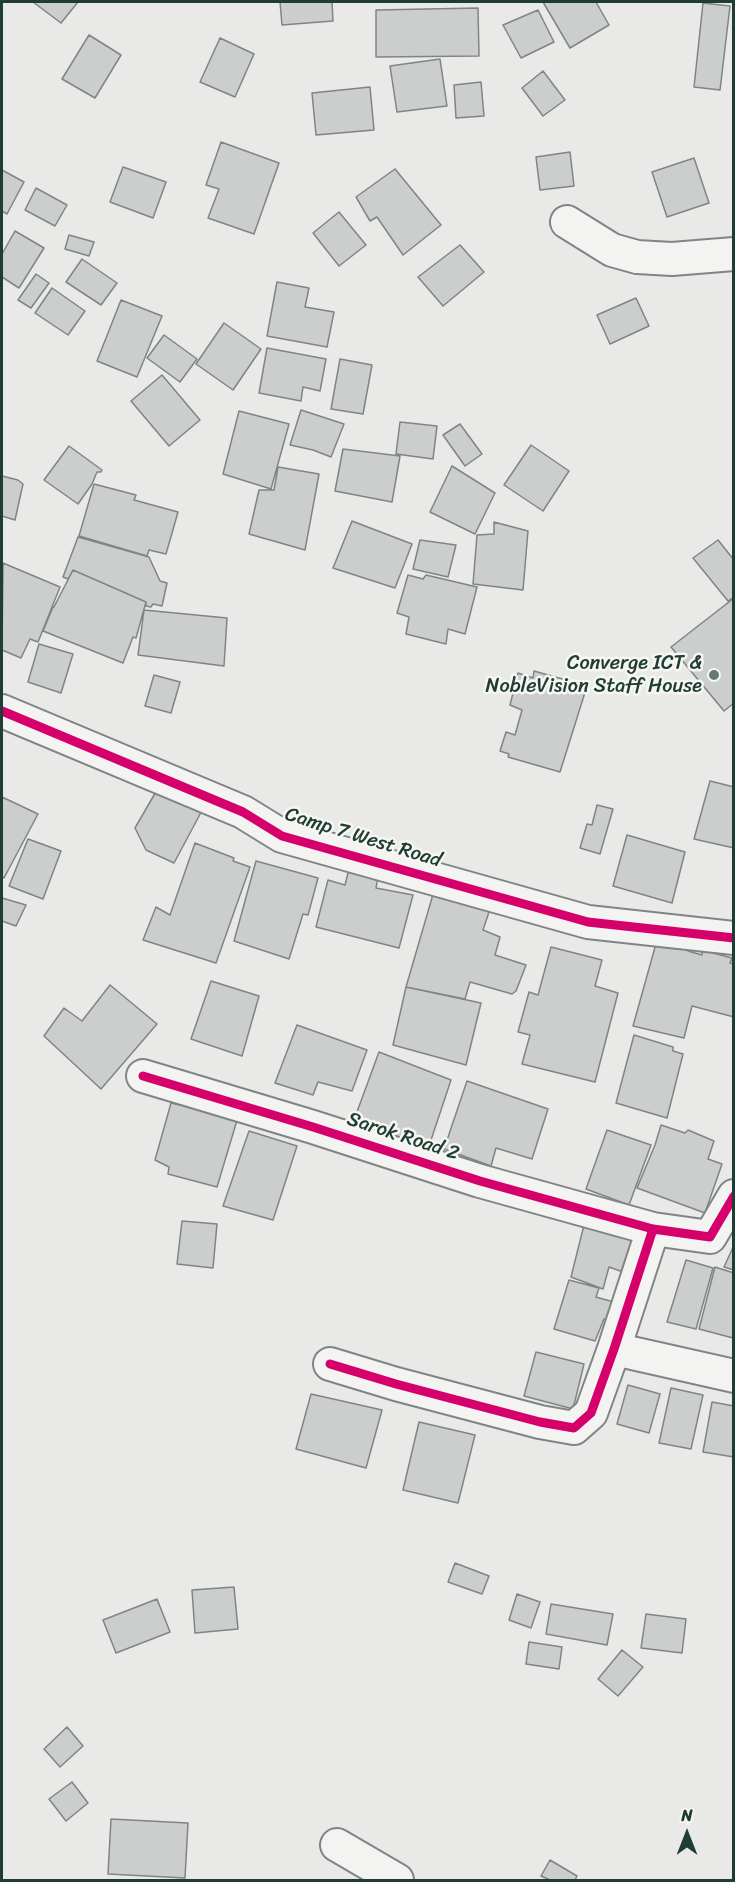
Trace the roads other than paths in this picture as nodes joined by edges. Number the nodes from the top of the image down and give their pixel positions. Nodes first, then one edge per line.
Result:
1 (567, 222) dead end
2 (734, 254) edge
3 (2, 711) edge
4 (734, 938) edge
5 (143, 1076) dead end
6 (734, 1196) edge
7 (653, 1229) junction
8 (614, 1349) junction
9 (330, 1364) dead end
10 (734, 1376) edge
11 (337, 1845) dead end
12 (397, 1881) edge

1 - 2 street
3 - 4 street, Camp 7 West Road
5 - 7 street, Sarok Road 2
6 - 7 street
7 - 8 street
8 - 9 street
8 - 10 street
11 - 12 street

